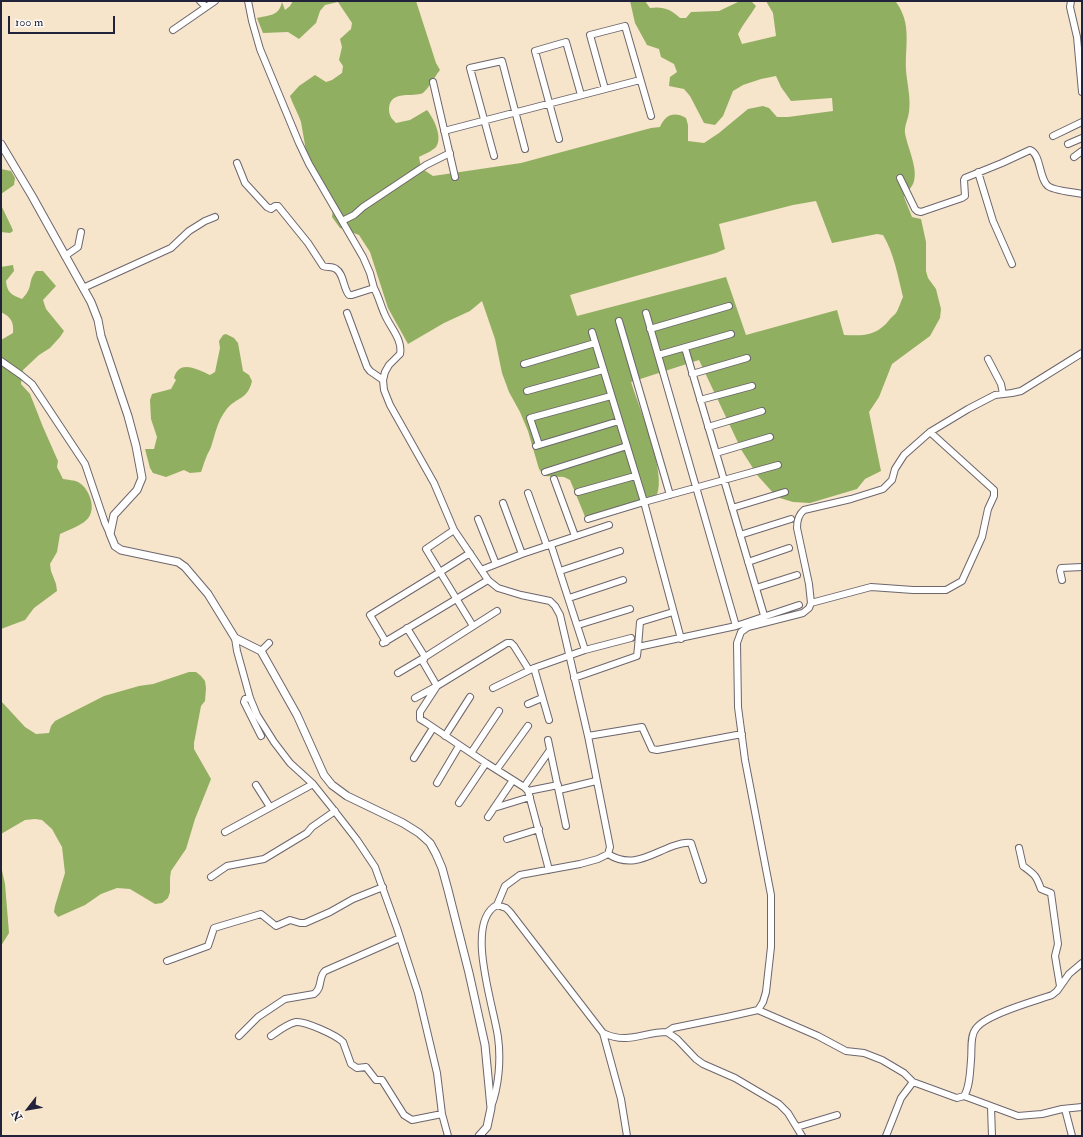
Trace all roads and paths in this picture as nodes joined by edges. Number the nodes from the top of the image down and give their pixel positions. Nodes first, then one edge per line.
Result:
1 (200, 1) edge
2 (215, 1) edge
3 (248, 1) edge
4 (1071, 1) edge
5 (206, 8) junction
6 (1082, 22) edge
7 (1074, 24) junction
8 (173, 30) dead end
9 (1080, 46) edge
10 (640, 80) junction
11 (433, 82) dead end
12 (605, 89) junction
13 (1082, 92) edge
14 (581, 95) junction
15 (550, 103) junction
16 (515, 112) junction
17 (651, 116) dead end
18 (484, 120) junction
19 (1082, 122) edge
20 (444, 131) junction
21 (1053, 136) dead end
22 (1082, 138) edge
23 (559, 139) dead end
24 (1, 144) edge
25 (1068, 144) dead end
26 (525, 149) dead end
27 (1082, 151) edge
28 (450, 153) junction
29 (494, 156) dead end
30 (1074, 157) dead end
31 (237, 163) dead end
32 (978, 172) junction
33 (455, 177) dead end
34 (900, 178) dead end
35 (1082, 194) edge
36 (215, 217) dead end
37 (342, 222) junction
38 (81, 232) dead end
39 (65, 256) junction
40 (1012, 264) dead end
41 (83, 288) junction
42 (374, 288) junction
43 (729, 306) dead end
44 (347, 313) dead end
45 (646, 313) dead end
46 (619, 321) dead end
47 (650, 329) junction
48 (592, 332) dead end
49 (730, 334) dead end
50 (595, 343) junction
51 (685, 348) junction
52 (1082, 353) edge
53 (658, 355) junction
54 (747, 358) dead end
55 (988, 359) dead end
56 (1, 361) edge
57 (524, 364) dead end
58 (603, 370) junction
59 (692, 374) junction
60 (383, 380) junction
61 (752, 386) dead end
62 (527, 391) dead end
63 (1002, 394) junction
64 (611, 396) junction
65 (700, 400) junction
66 (762, 412) dead end
67 (619, 421) junction
68 (708, 427) junction
69 (930, 432) junction
70 (770, 437) dead end
71 (626, 446) junction
72 (716, 453) junction
73 (778, 465) dead end
74 (545, 472) dead end
75 (635, 476) junction
76 (554, 479) dead end
77 (724, 480) junction
78 (696, 488) junction
79 (578, 492) dead end
80 (785, 492) dead end
81 (528, 493) dead end
82 (670, 495) junction
83 (644, 502) junction
84 (503, 503) dead end
85 (732, 508) junction
86 (478, 519) dead end
87 (588, 519) dead end
88 (791, 519) dead end
89 (608, 525) dead end
90 (454, 530) junction
91 (110, 534) junction
92 (740, 535) junction
93 (575, 536) junction
94 (549, 546) junction
95 (789, 548) dead end
96 (620, 551) dead end
97 (470, 553) junction
98 (522, 554) junction
99 (748, 562) junction
100 (496, 564) junction
101 (1082, 567) edge
102 (481, 570) junction
103 (560, 571) junction
104 (440, 572) junction
105 (797, 575) dead end
106 (488, 580) junction
107 (623, 580) dead end
108 (1062, 580) dead end
109 (756, 588) junction
110 (456, 598) junction
111 (569, 598) junction
112 (811, 603) junction
113 (800, 605) dead end
114 (630, 609) dead end
115 (497, 611) dead end
116 (673, 612) junction
117 (765, 619) junction
118 (578, 625) junction
119 (473, 626) junction
120 (736, 626) junction
121 (407, 628) junction
122 (235, 638) junction
123 (630, 638) dead end
124 (681, 639) junction
125 (269, 643) dead end
126 (638, 647) junction
127 (585, 650) junction
128 (261, 651) junction
129 (570, 656) junction
130 (424, 657) junction
131 (531, 669) junction
132 (398, 673) dead end
133 (574, 678) junction
134 (437, 686) junction
135 (493, 688) dead end
136 (470, 697) dead end
137 (415, 698) dead end
138 (542, 698) junction
139 (528, 704) dead end
140 (499, 711) dead end
141 (254, 717) junction
142 (549, 720) dead end
143 (528, 726) dead end
144 (433, 728) junction
145 (742, 734) junction
146 (261, 736) dead end
147 (445, 736) junction
148 (588, 736) junction
149 (548, 740) dead end
150 (459, 746) junction
151 (550, 750) junction
152 (471, 753) junction
153 (414, 758) dead end
154 (486, 763) junction
155 (497, 769) junction
156 (513, 780) junction
157 (596, 781) junction
158 (437, 783) dead end
159 (313, 784) junction
160 (256, 785) dead end
161 (558, 787) junction
162 (526, 789) junction
163 (530, 797) junction
164 (459, 803) dead end
165 (270, 808) junction
166 (494, 808) junction
167 (335, 811) junction
168 (488, 817) dead end
169 (566, 826) dead end
170 (539, 829) junction
171 (225, 832) dead end
172 (507, 839) dead end
173 (1019, 848) dead end
174 (608, 854) junction
175 (550, 870) junction
176 (211, 877) dead end
177 (703, 880) dead end
178 (383, 887) junction
179 (497, 905) junction
180 (400, 938) junction
181 (167, 961) dead end
182 (1082, 963) edge
183 (1060, 986) junction
184 (758, 1010) junction
185 (667, 1032) junction
186 (603, 1034) junction
187 (238, 1036) dead end
188 (271, 1036) dead end
189 (913, 1082) junction
190 (964, 1096) junction
191 (991, 1107) junction
192 (1082, 1107) edge
193 (491, 1108) junction
194 (1065, 1109) junction
195 (442, 1114) junction
196 (837, 1114) dead end
197 (797, 1127) junction
198 (445, 1136) edge
199 (479, 1136) edge
200 (627, 1136) edge
201 (802, 1136) edge
202 (886, 1136) edge
203 (992, 1136) edge
204 (1072, 1136) edge

1 - 5 street
2 - 5 street
3 - 37 street
4 - 7 street
5 - 8 street
6 - 7 street
7 - 9 street
9 - 13 street
10 - 12 street
10 - 12 street
10 - 17 street
11 - 20 street
12 - 14 street
14 - 15 street
14 - 15 street
15 - 16 street
15 - 23 street
16 - 18 street
16 - 18 street
16 - 26 street
18 - 20 street
18 - 29 street
19 - 21 street
20 - 28 street
22 - 25 street
24 - 39 street
27 - 30 street
28 - 33 street
28 - 37 street
31 - 42 street
32 - 34 street
32 - 35 street
32 - 40 street
36 - 41 street
37 - 42 street
38 - 39 street
39 - 41 street
41 - 91 street
42 - 60 street
43 - 47 street
44 - 60 street
45 - 47 street
46 - 82 street
47 - 53 street
48 - 50 street
49 - 51 street
50 - 57 street
50 - 58 street
51 - 53 street
51 - 59 street
52 - 63 street
53 - 78 street
54 - 59 street
55 - 63 street
56 - 91 street
58 - 62 street
58 - 64 street
59 - 65 street
60 - 90 street
61 - 65 street
63 - 69 street
64 - 67 street
64 - 67 street
65 - 68 street
66 - 68 street
67 - 71 street
68 - 72 street
69 - 112 street
69 - 112 street
70 - 72 street
71 - 74 street
71 - 75 street
72 - 77 street
73 - 77 street
75 - 79 street
75 - 83 street
76 - 93 street
77 - 78 street
77 - 85 street
78 - 82 street
78 - 120 street
80 - 85 street
81 - 94 street
82 - 83 street
83 - 87 street
83 - 116 street
84 - 98 street
85 - 92 street
86 - 100 street
88 - 92 street
89 - 93 street
90 - 97 street
90 - 104 street
91 - 122 street
92 - 99 street
93 - 94 street
94 - 98 street
94 - 103 street
95 - 99 street
96 - 103 street
97 - 102 street
97 - 104 street
98 - 100 street
99 - 109 street
100 - 102 street
101 - 108 street
102 - 106 street
103 - 111 street
104 - 110 street
104 - 121 street
105 - 109 street
106 - 110 street
106 - 129 street
107 - 111 street
109 - 117 street
110 - 119 street
110 - 121 street
111 - 118 street
112 - 117 street
113 - 117 street
114 - 118 street
115 - 119 street
116 - 124 street
116 - 126 street
117 - 120 street
117 - 145 street
118 - 127 street
119 - 130 street
120 - 124 street
121 - 130 street
122 - 128 street
122 - 141 street
123 - 127 street
124 - 126 street
125 - 128 street
126 - 133 street
127 - 129 street
128 - 193 street
129 - 131 street
129 - 133 street
130 - 132 street
130 - 134 street
131 - 134 street
131 - 135 street
131 - 138 street
133 - 148 street
134 - 137 street
134 - 144 street
136 - 147 street
138 - 139 street
138 - 142 street
140 - 152 street
141 - 146 street
141 - 159 street
143 - 155 street
144 - 147 street
144 - 153 street
145 - 148 street
145 - 184 street
147 - 150 street
148 - 157 street
149 - 151 street
150 - 152 street
150 - 158 street
151 - 161 street
151 - 162 street
152 - 154 street
154 - 155 street
154 - 164 street
155 - 156 street
156 - 162 street
156 - 166 street
157 - 161 street
157 - 174 street
159 - 165 street
159 - 167 street
160 - 165 street
161 - 162 street
161 - 169 street
162 - 163 street
163 - 166 street
163 - 170 street
165 - 171 street
166 - 168 street
167 - 176 street
167 - 178 street
170 - 172 street
170 - 175 street
173 - 183 street
174 - 175 street
174 - 177 street
175 - 179 street
178 - 180 street
178 - 181 street
179 - 186 street
179 - 193 street
180 - 187 street
180 - 195 street
182 - 183 street
183 - 190 street
184 - 185 street
184 - 189 street
185 - 186 street
185 - 197 street
186 - 200 street
188 - 195 street
189 - 190 street
189 - 202 street
190 - 191 street
191 - 194 street
191 - 203 street
192 - 194 street
193 - 199 street
194 - 204 street
195 - 198 street
196 - 197 street
197 - 201 street

